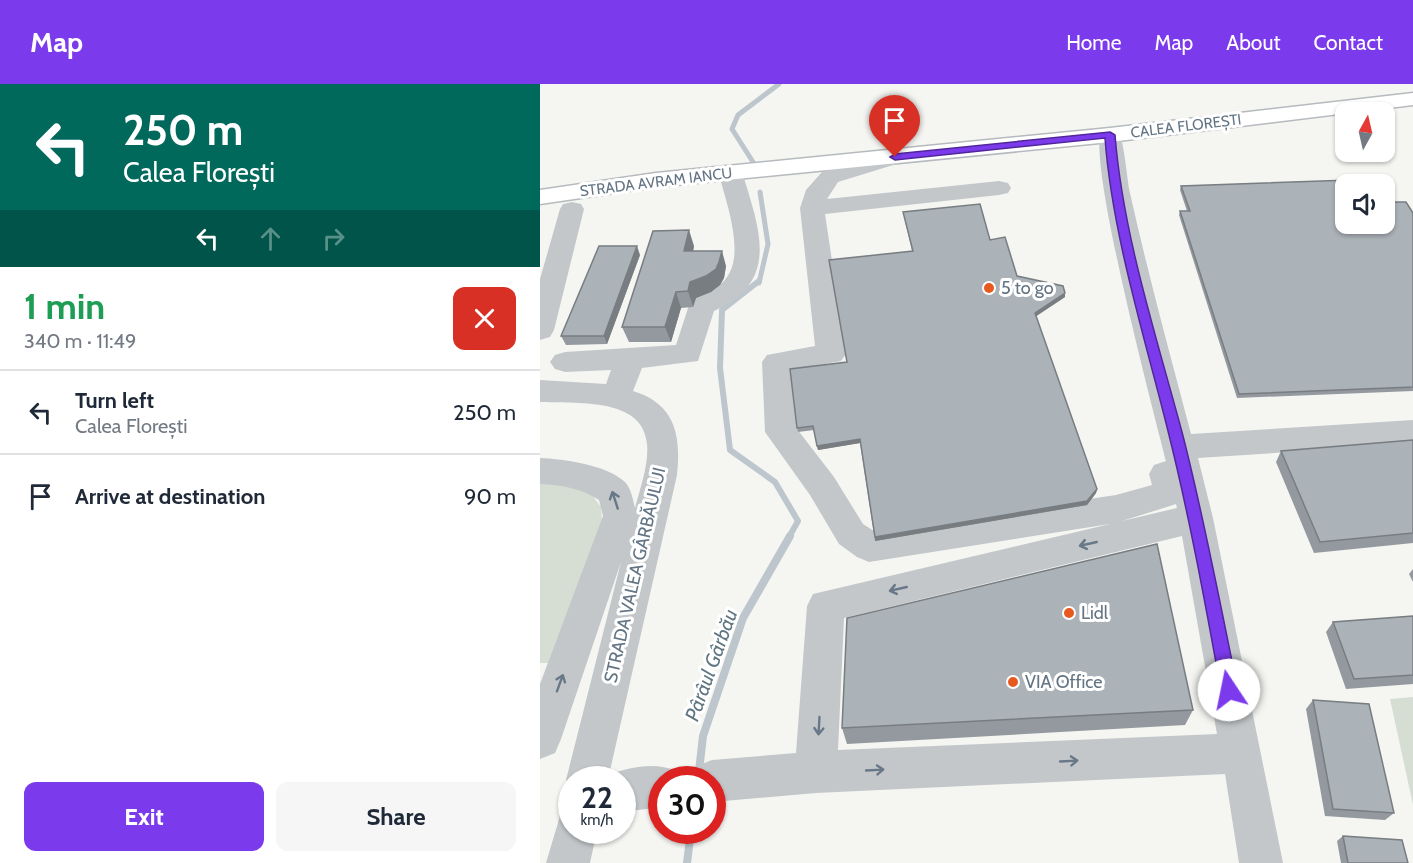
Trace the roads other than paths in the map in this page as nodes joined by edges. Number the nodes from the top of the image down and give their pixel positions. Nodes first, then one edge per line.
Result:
1 (1407, 101) edge
2 (1110, 135) junction
3 (895, 157) junction
4 (742, 173) junction
5 (999, 188) dead end
6 (540, 199) edge
7 (574, 200) junction
8 (812, 208) junction
9 (540, 217) edge
10 (540, 330) edge
11 (632, 358) junction
12 (565, 362) dead end
13 (540, 391) edge
14 (616, 396) junction
15 (1413, 432) edge
16 (1172, 461) junction
17 (540, 471) edge
18 (1196, 518) junction
19 (540, 738) edge
20 (1242, 753) junction
21 (590, 766) edge
22 (816, 772) junction
23 (726, 779) edge
24 (572, 844) edge
25 (568, 863) edge
26 (1261, 863) edge

1 - 2 main road, CALEA FLOREȘTI
2 - 3 main road, CALEA FLOREȘTI
2 - 16 street
3 - 4 main road, CALEA FLOREȘTI
3 - 8 street
4 - 7 main road, STRADA AVRAM IANCU
4 - 11 street
5 - 8 street
6 - 7 street
7 - 9 main road, STRADA AVRAM IANCU
7 - 10 street
8 - 16 street
11 - 12 street
11 - 14 street
13 - 14 street, STRADA VALEA GÂRBĂULUI
14 - 21 street, STRADA VALEA GÂRBĂULUI
15 - 16 street
16 - 18 street
19 -> 17 street
18 - 20 street
18 -> 22 street
22 -> 20 street
20 - 26 street
22 - 23 street
24 - 25 street

